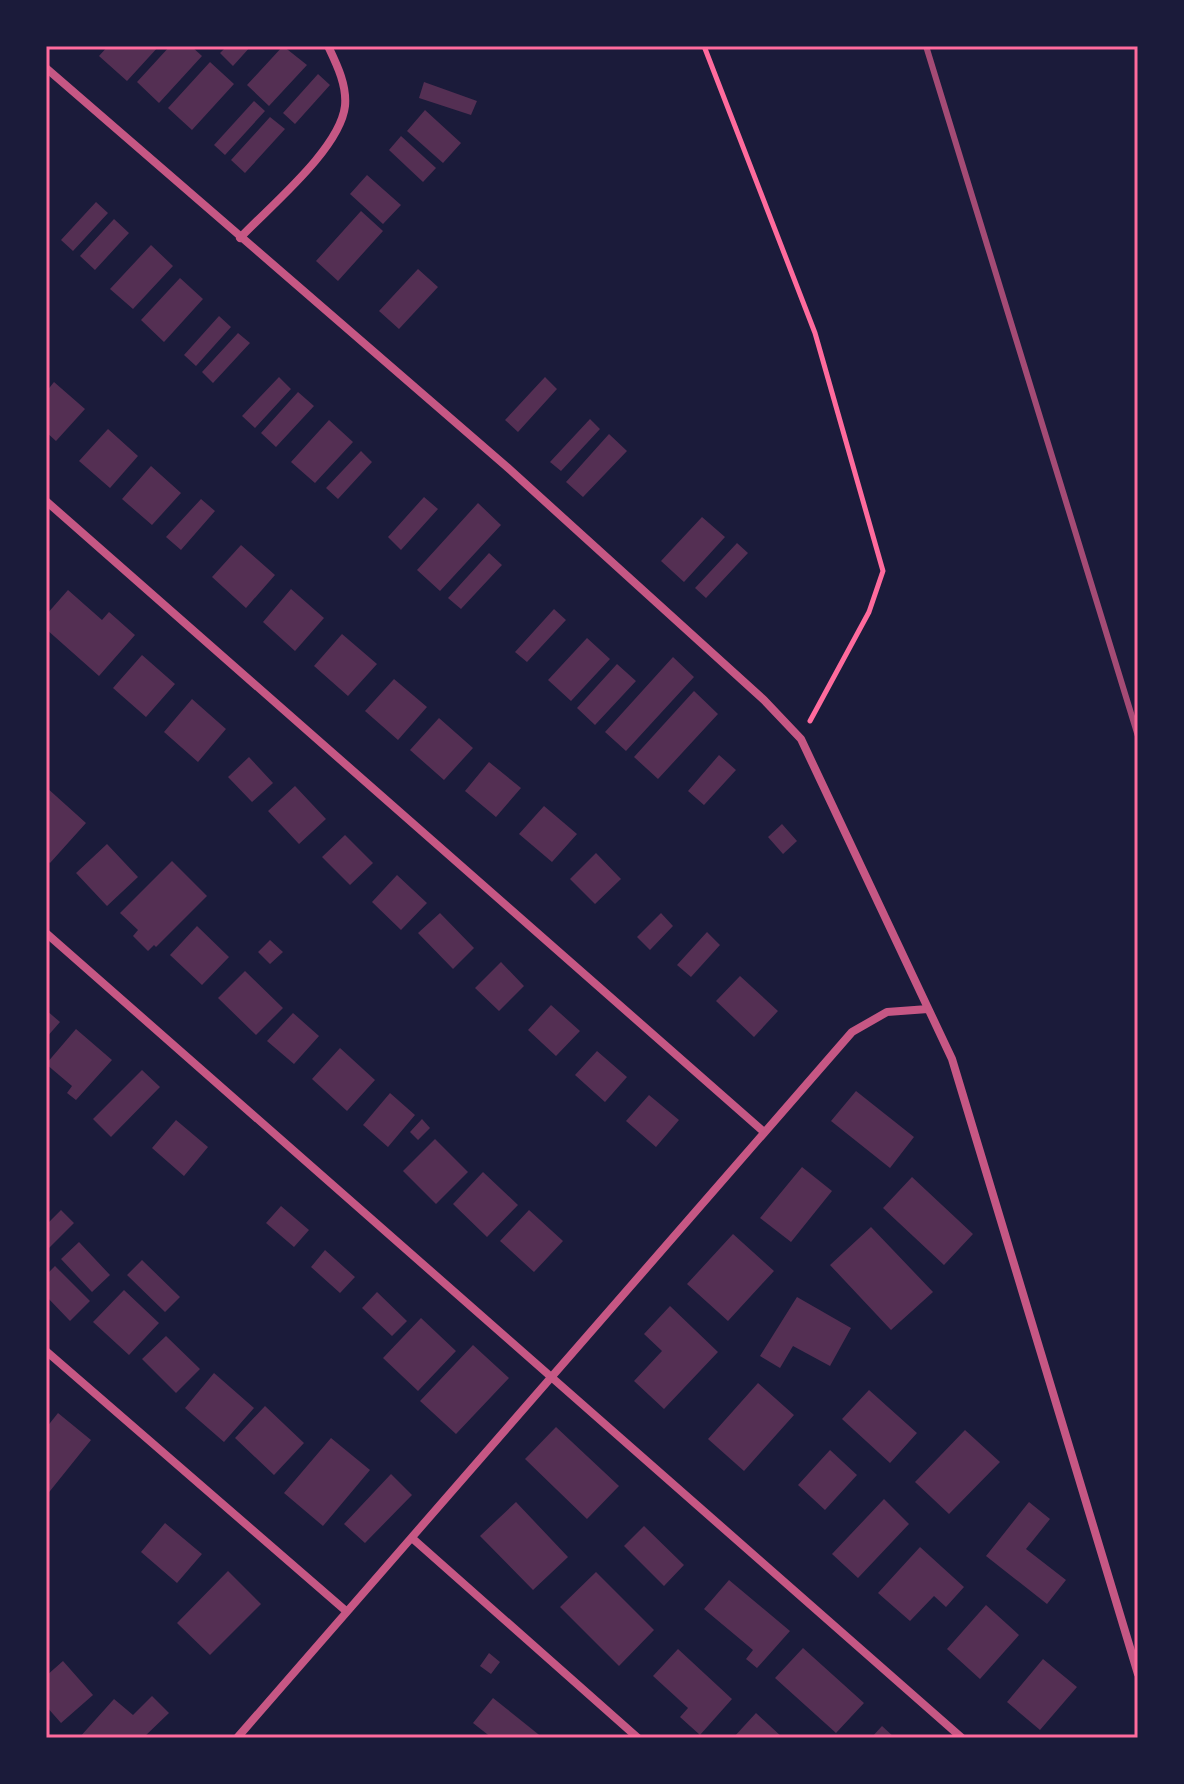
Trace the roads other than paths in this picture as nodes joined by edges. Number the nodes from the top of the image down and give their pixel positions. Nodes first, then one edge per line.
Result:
1 (328, 46) edge
2 (46, 68) edge
3 (240, 238) junction
4 (46, 501) edge
5 (46, 933) edge
6 (928, 1009) junction
7 (764, 1132) junction
8 (46, 1351) edge
9 (550, 1376) junction
10 (412, 1538) junction
11 (346, 1611) junction
12 (1138, 1674) edge
13 (237, 1738) edge
14 (638, 1738) edge
15 (962, 1738) edge

1 - 3 street
2 - 3 street
3 - 6 street
4 - 7 street
5 - 9 street
6 - 7 street
6 - 12 street
7 - 9 street
8 - 11 street
9 - 10 street
9 - 15 street
10 - 11 street
10 - 14 street
11 - 13 street

